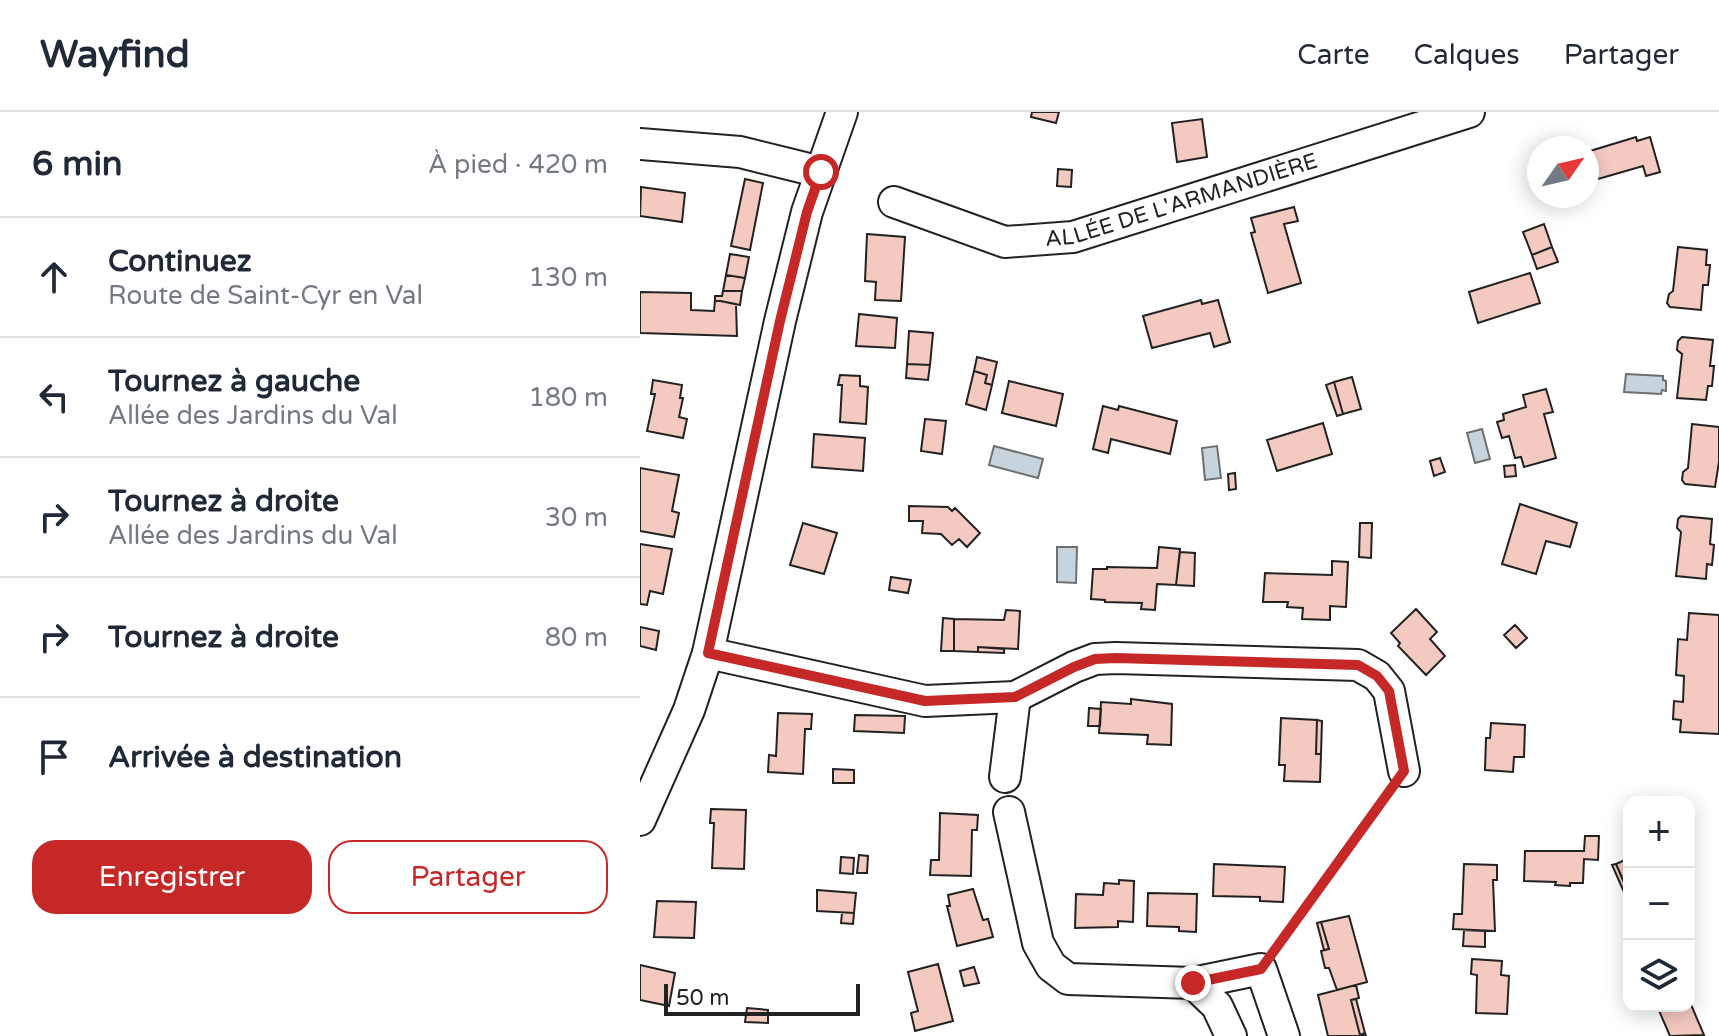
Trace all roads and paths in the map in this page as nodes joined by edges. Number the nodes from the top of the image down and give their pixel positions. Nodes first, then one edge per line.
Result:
1 (842, 112) edge
2 (1469, 112) edge
3 (640, 144) edge
4 (821, 172) junction
5 (894, 202) dead end
6 (708, 653) junction
7 (1015, 697) junction
8 (1404, 771) joint
9 (1005, 777) dead end
10 (1009, 812) dead end
11 (640, 820) edge
12 (1261, 969) junction
13 (1193, 983) junction
14 (1231, 1036) edge
15 (1284, 1036) edge

1 - 4 street
2 - 5 street, ALLÉE DE L'ARMANDIÈRE
3 - 4 street
4 - 6 street
6 - 7 street
6 - 11 street
7 - 8 street
7 - 9 street
8 - 12 path
10 - 13 street
12 - 13 street
12 - 15 street
13 - 14 street

